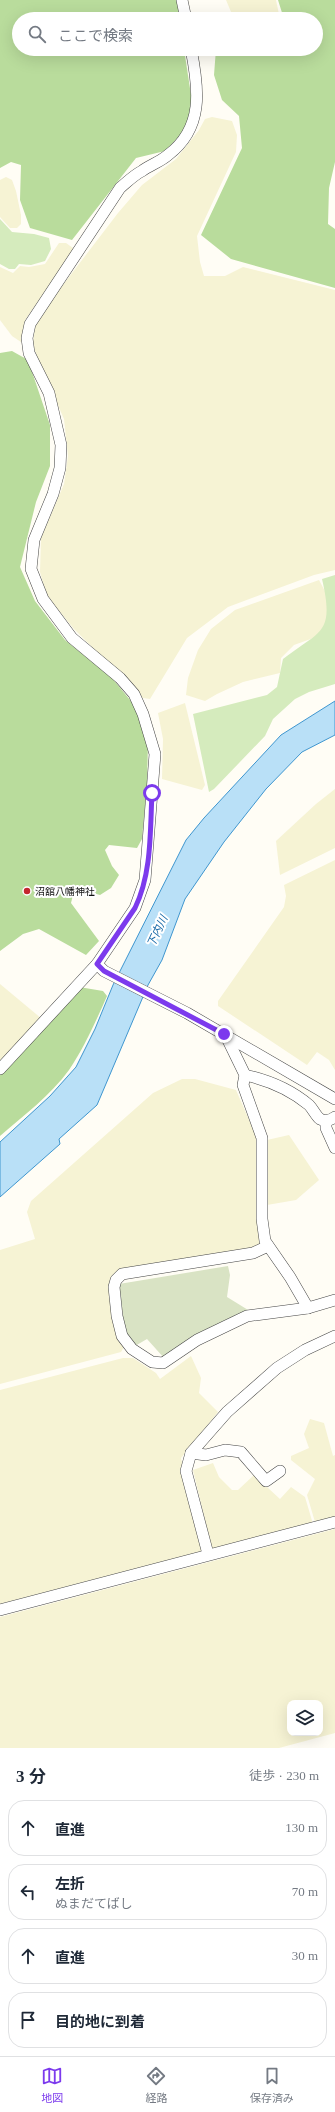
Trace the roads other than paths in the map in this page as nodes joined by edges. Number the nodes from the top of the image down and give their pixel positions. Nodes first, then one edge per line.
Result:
1 (182, 0) edge
2 (185, 12) edge
3 (192, 56) edge
4 (135, 908) junction
5 (101, 968) junction
6 (82, 972) dead end
7 (224, 1034) junction
8 (0, 1069) edge
9 (245, 1075) junction
10 (335, 1099) edge
11 (330, 1119) edge
12 (335, 1148) edge
13 (268, 1246) junction
14 (335, 1302) edge
15 (308, 1308) junction
16 (335, 1336) edge
17 (191, 1453) junction
18 (280, 1471) dead end
19 (335, 1522) edge
20 (208, 1554) junction
21 (0, 1610) edge

1 - 2 street
3 - 4 street
4 - 5 street
4 - 6 street
5 - 7 street
5 - 8 street
7 - 9 street
7 - 10 street
9 - 11 street
9 - 13 street
11 - 12 street
13 - 15 street
13 - 15 street
14 - 15 street
16 - 17 street
17 - 18 street
17 - 20 street
19 - 20 street
20 - 21 street

